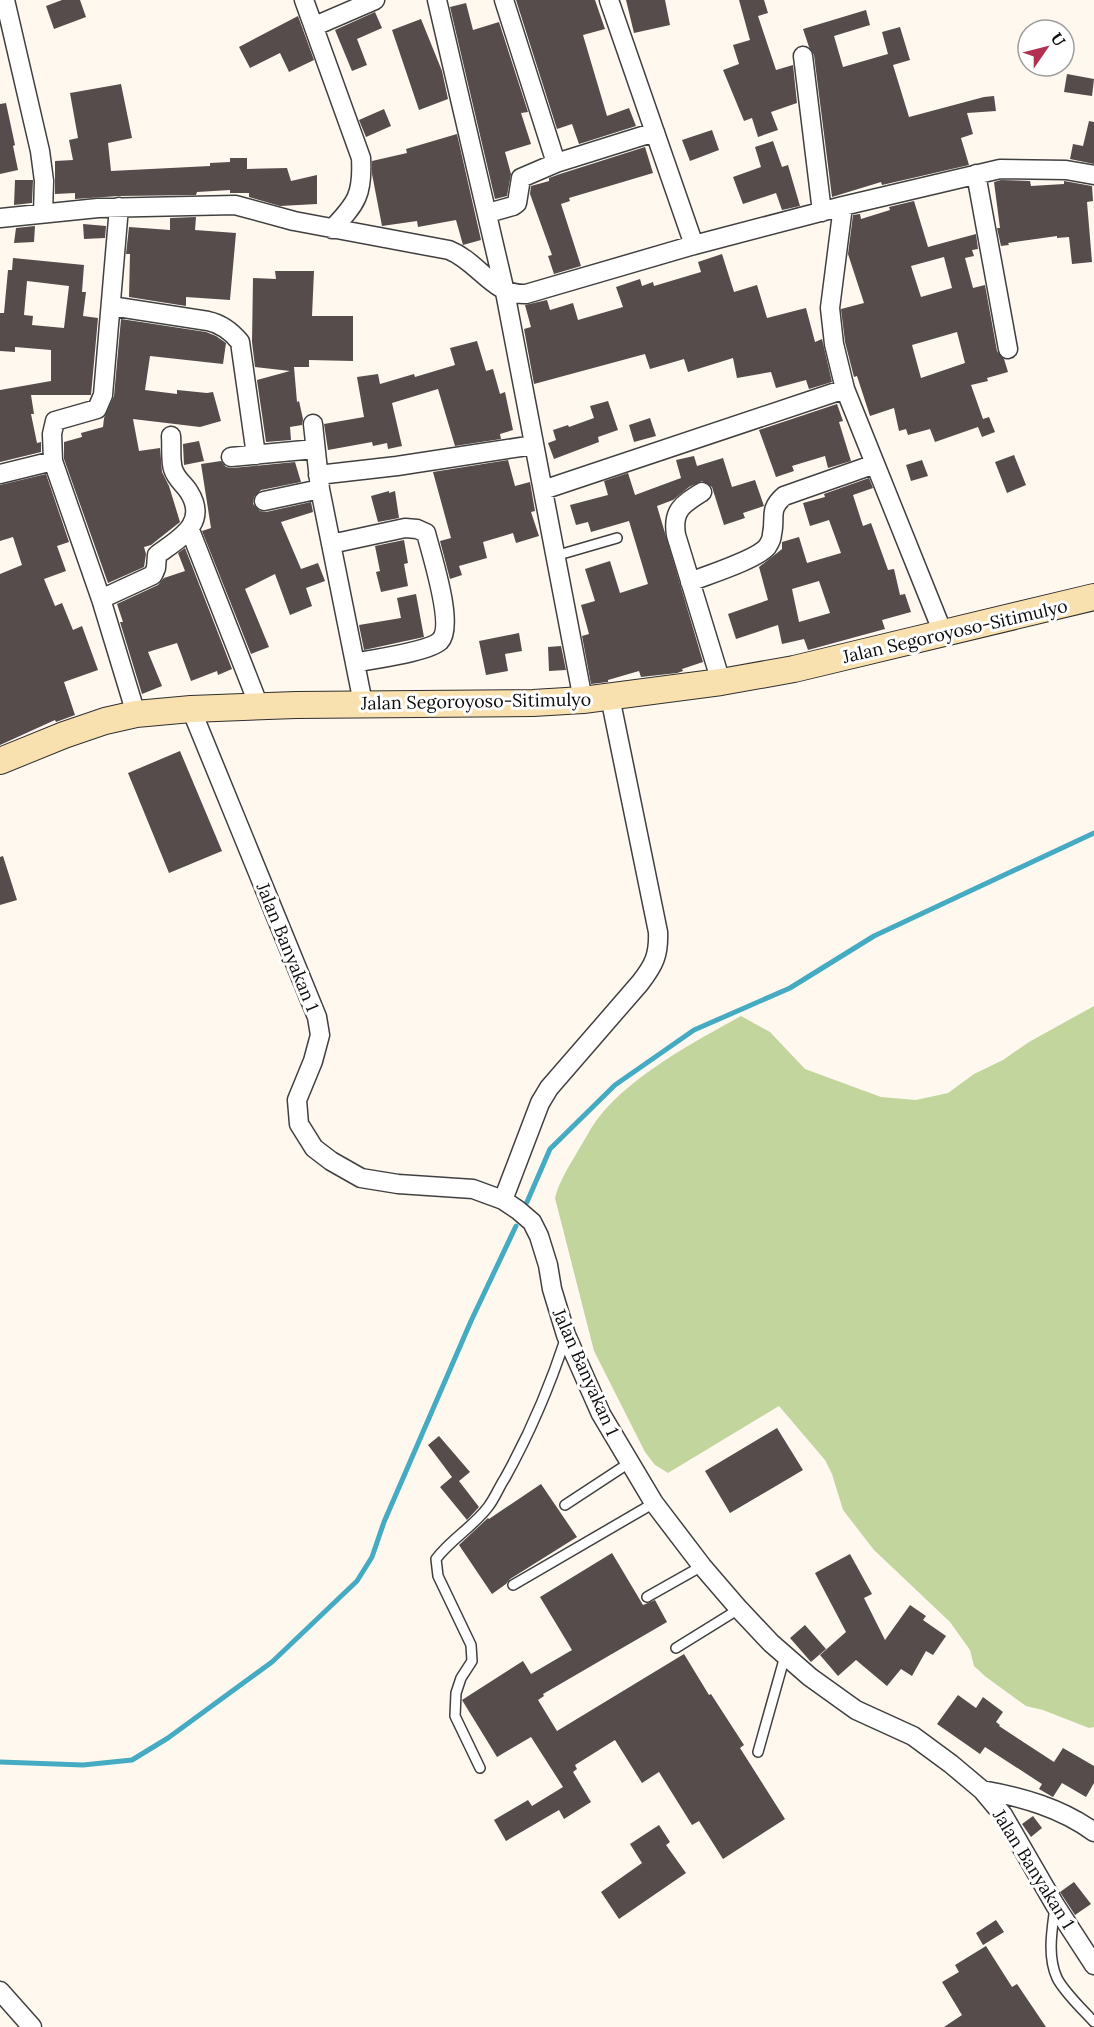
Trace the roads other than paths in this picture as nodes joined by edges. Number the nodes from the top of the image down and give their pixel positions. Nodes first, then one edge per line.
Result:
1 (304, 0) edge
2 (375, 0) edge
3 (437, 0) edge
4 (504, 0) edge
5 (609, 0) edge
6 (12, 2) edge
7 (315, 27) junction
8 (803, 56) dead end
9 (655, 132) junction
10 (556, 163) junction
11 (976, 174) junction
12 (1094, 175) edge
13 (843, 206) junction
14 (119, 207) junction
15 (822, 212) junction
16 (43, 213) junction
17 (488, 213) junction
18 (0, 218) edge
19 (332, 228) junction
20 (694, 245) junction
21 (505, 292) junction
22 (111, 306) junction
23 (1008, 349) dead end
24 (845, 389) junction
25 (313, 424) dead end
26 (171, 435) dead end
27 (534, 445) junction
28 (315, 449) junction
29 (256, 455) junction
30 (231, 457) dead end
31 (53, 461) junction
32 (875, 465) junction
33 (0, 474) edge
34 (319, 482) junction
35 (543, 490) junction
36 (702, 492) dead end
37 (264, 501) dead end
38 (190, 530) junction
39 (617, 538) dead end
40 (331, 544) junction
41 (555, 555) junction
42 (690, 582) junction
43 (1094, 597) edge
44 (101, 599) junction
45 (943, 633) junction
46 (355, 663) junction
47 (721, 682) junction
48 (610, 697) junction
49 (583, 700) junction
50 (363, 703) junction
51 (259, 706) junction
52 (191, 709) junction
53 (136, 714) junction
54 (0, 761) edge
55 (503, 1200) junction
56 (566, 1335) junction
57 (629, 1463) junction
58 (654, 1503) junction
59 (565, 1505) dead end
60 (702, 1566) junction
61 (513, 1585) dead end
62 (647, 1597) dead end
63 (739, 1610) junction
64 (676, 1648) dead end
65 (785, 1656) junction
66 (758, 1752) dead end
67 (480, 1768) dead end
68 (982, 1790) junction
69 (1094, 1832) edge
70 (1055, 1905) junction
71 (1094, 1965) edge
72 (0, 1991) edge
73 (1094, 2022) edge
74 (32, 2027) edge

1 - 7 street
2 - 7 street
3 - 17 street
4 - 10 street
5 - 9 street
6 - 16 street
7 - 19 street
8 - 15 street
9 - 10 street
9 - 20 street
10 - 17 street
11 - 12 street
11 - 13 street
11 - 23 street
13 - 15 street
13 - 24 street
14 - 16 street
14 - 19 street
14 - 22 street
15 - 20 street
16 - 18 street
17 - 21 street
19 - 21 street
20 - 21 street
21 - 27 street
22 - 29 street
22 - 31 street
24 - 32 street
24 - 35 street
25 - 28 street
26 - 38 street
27 - 34 street
27 - 35 street
28 - 29 street
28 - 34 street
29 - 30 street
31 - 33 street
31 - 44 street
32 - 42 street
32 - 45 street
34 - 37 street
34 - 40 street
35 - 41 street
36 - 42 street
38 - 44 street
38 - 51 street
39 - 41 lane
40 - 46 street
40 - 46 street
41 - 49 street
42 - 47 street
43 - 45 main road, Jalan Segoroyoso-Sitimulyo
44 - 53 street
45 - 47 main road, Jalan Segoroyoso-Sitimulyo
46 - 50 street
47 - 48 main road, Jalan Segoroyoso-Sitimulyo
48 - 49 main road, Jalan Segoroyoso-Sitimulyo
48 - 55 street
49 - 50 main road, Jalan Segoroyoso-Sitimulyo
50 - 51 main road, Jalan Segoroyoso-Sitimulyo
51 - 52 main road, Jalan Segoroyoso-Sitimulyo
52 - 53 main road, Jalan Segoroyoso-Sitimulyo
52 - 55 street, Jalan Banyakan 1
53 - 54 main road, Jalan Segoroyoso-Sitimulyo
55 - 56 street, Jalan Banyakan 1
56 - 57 street, Jalan Banyakan 1
56 - 67 lane
57 - 58 street, Jalan Banyakan 1
57 - 59 lane
58 - 60 street, Jalan Banyakan 1
58 - 61 lane
60 - 62 lane
60 - 63 street, Jalan Banyakan 1
63 - 64 lane
63 - 65 street, Jalan Banyakan 1
65 - 66 lane
65 - 68 street, Jalan Banyakan 1
68 - 69 street
68 - 70 street, Jalan Banyakan 1
70 - 71 street, Jalan Banyakan 1
70 - 73 lane
72 - 74 street

